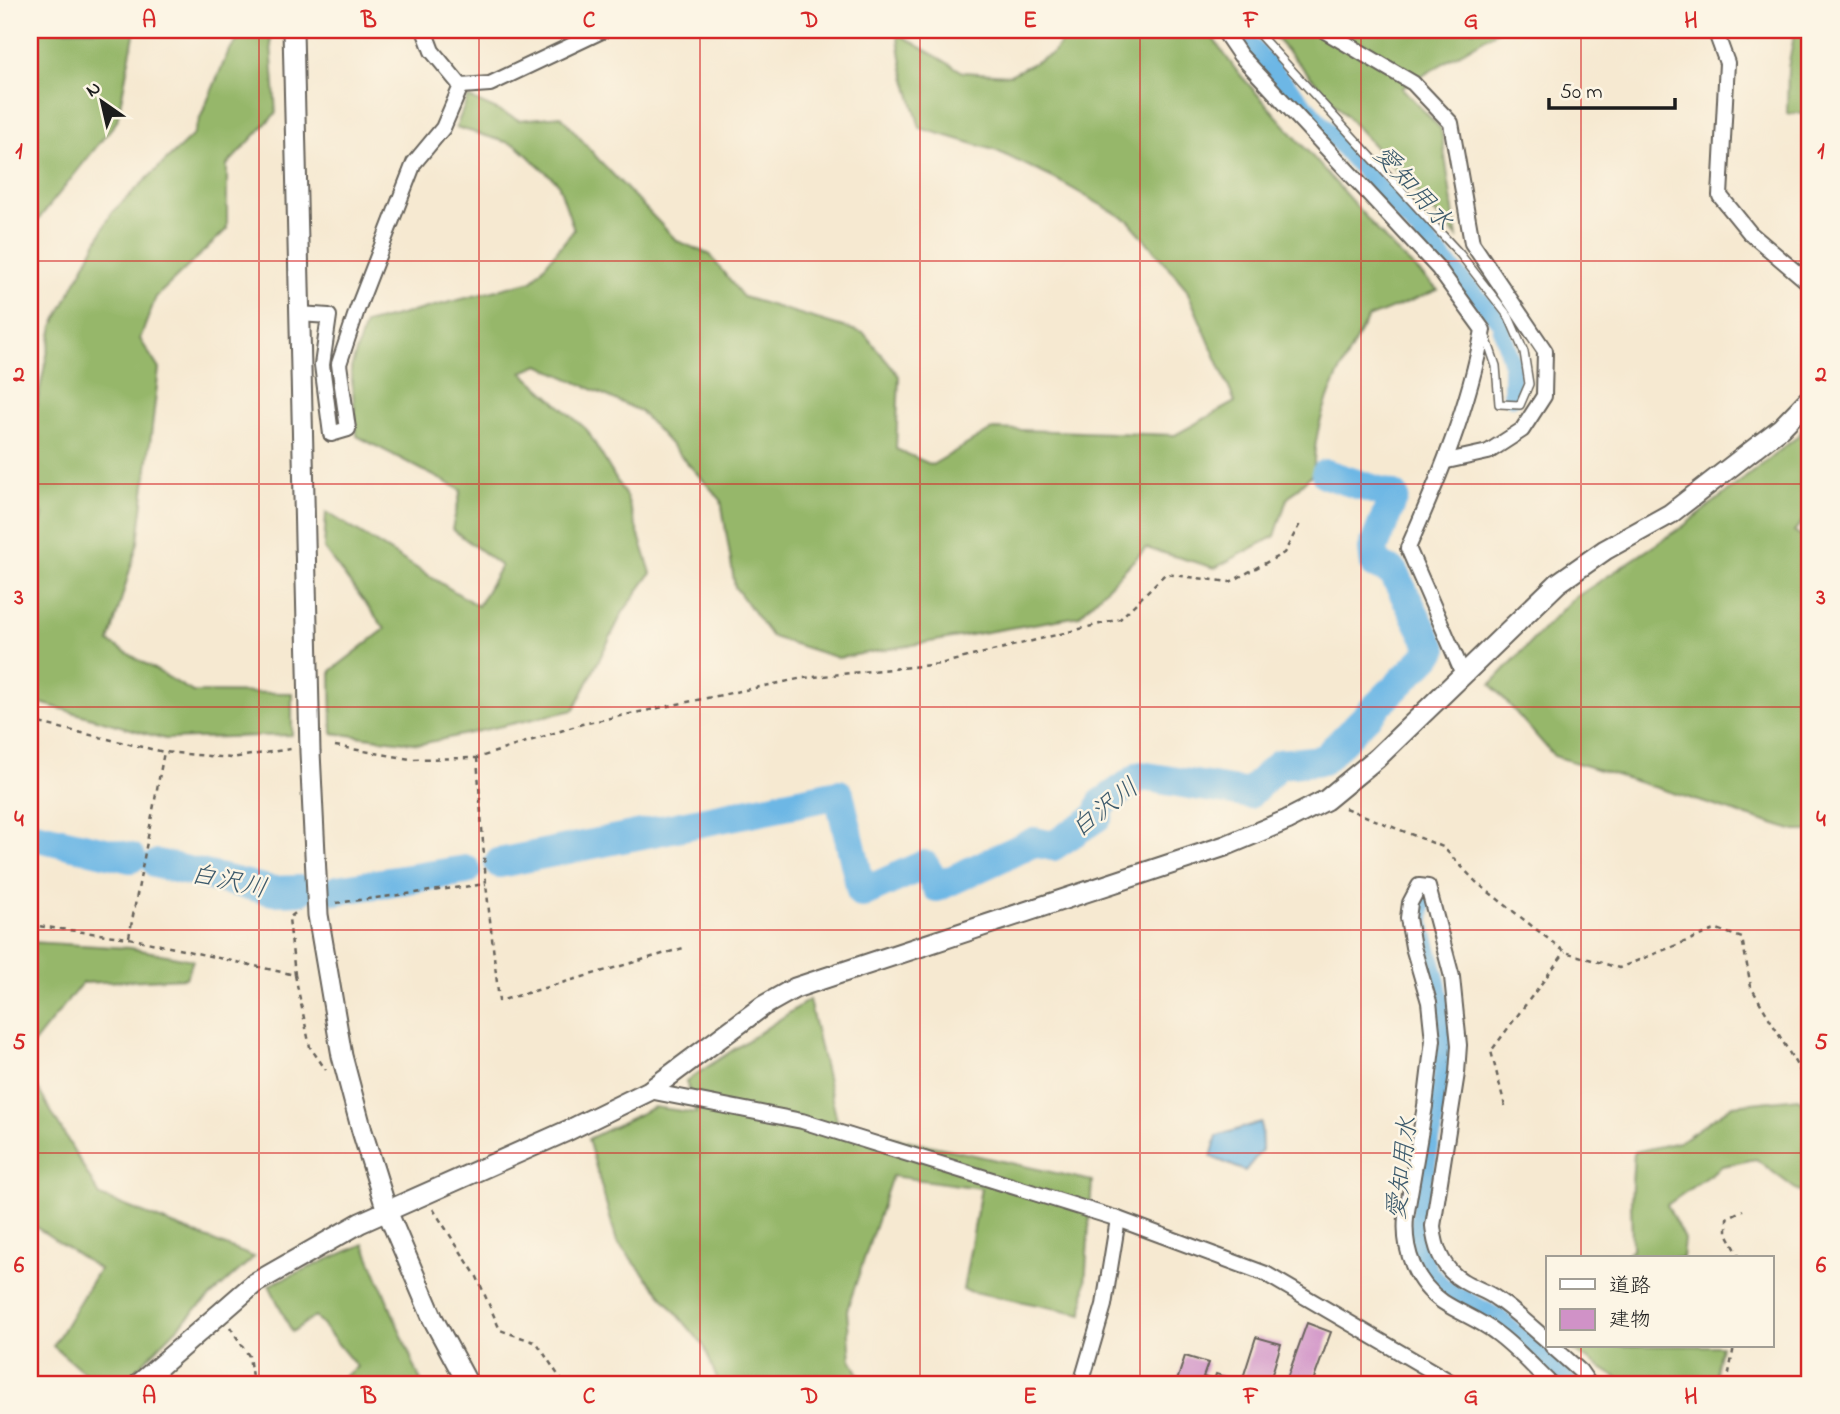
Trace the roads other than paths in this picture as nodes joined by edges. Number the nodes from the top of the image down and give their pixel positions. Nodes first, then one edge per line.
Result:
1 (293, 30) edge
2 (424, 30) edge
3 (604, 30) edge
4 (1223, 30) edge
5 (1255, 30) edge
6 (1322, 30) edge
7 (1715, 30) edge
8 (461, 86) junction
9 (1810, 284) edge
10 (299, 314) junction
11 (1483, 330) junction
12 (1810, 398) edge
13 (1447, 461) junction
14 (1463, 674) junction
15 (649, 1091) junction
16 (387, 1211) junction
17 (1118, 1219) junction
18 (1546, 1340) edge
19 (1554, 1348) edge
20 (1592, 1383) edge
21 (139, 1384) edge
22 (468, 1384) edge
23 (1081, 1384) edge
24 (1454, 1384) edge
25 (1551, 1384) edge

1 - 10 street
2 - 8 street
3 - 8 street
4 - 11 street
5 - 11 lane
6 - 13 street
7 - 9 street
8 - 10 street
10 - 16 street
11 - 13 street
12 - 14 street
13 - 14 street
14 - 15 street
15 - 16 street
15 - 17 street
16 - 21 street
16 - 22 street
17 - 23 street
17 - 24 street
18 - 25 street
19 - 20 street

